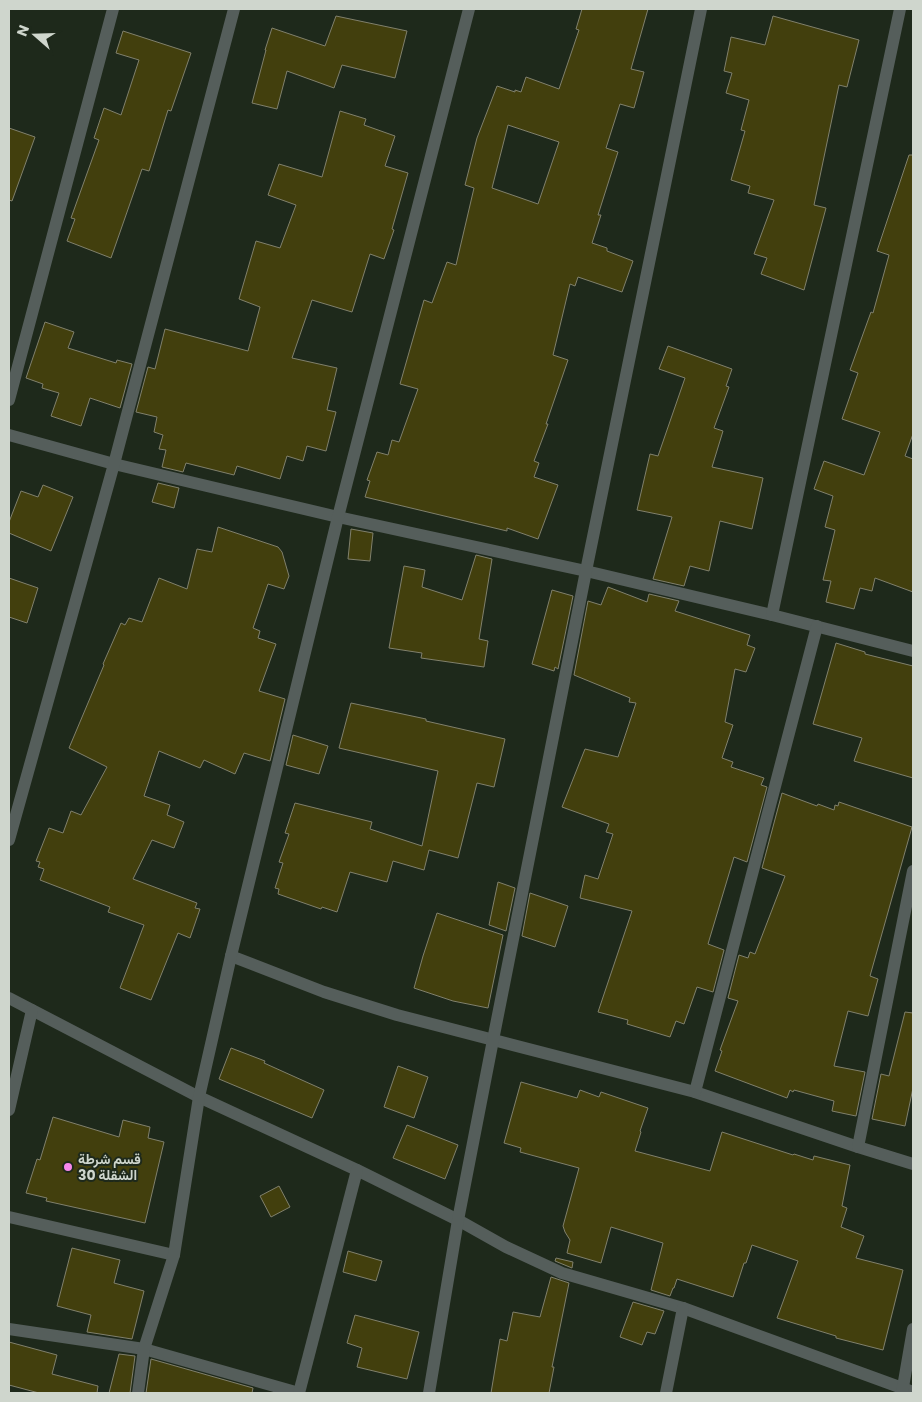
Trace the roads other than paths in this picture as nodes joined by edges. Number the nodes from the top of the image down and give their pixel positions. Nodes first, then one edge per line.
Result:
1 (113, 9) edge
2 (234, 9) edge
3 (469, 9) edge
4 (701, 9) edge
5 (900, 9) edge
6 (9, 400) edge
7 (9, 435) edge
8 (114, 464) junction
9 (338, 518) junction
10 (586, 571) junction
11 (772, 615) junction
12 (817, 626) junction
13 (913, 650) edge
14 (9, 840) edge
15 (913, 871) edge
16 (231, 956) junction
17 (9, 998) edge
18 (32, 1010) junction
19 (493, 1040) junction
20 (695, 1092) junction
21 (199, 1097) junction
22 (9, 1110) edge
23 (858, 1146) junction
24 (913, 1164) edge
25 (357, 1170) junction
26 (9, 1217) edge
27 (458, 1220) junction
28 (174, 1255) junction
29 (683, 1308) junction
30 (9, 1329) edge
31 (913, 1330) edge
32 (144, 1349) junction
33 (906, 1391) edge
34 (138, 1393) edge
35 (299, 1393) edge
36 (430, 1393) edge
37 (666, 1393) edge

1 - 6 street
2 - 8 street
3 - 9 street
4 - 10 street
5 - 11 street
7 - 8 street
8 - 9 street
8 - 14 street
9 - 10 street
9 - 16 street
10 - 11 street
10 - 19 street
11 - 12 street
12 - 13 street
12 - 20 street
15 - 23 street
16 - 19 street
16 - 21 street
17 - 18 street
18 - 21 street
18 - 22 street
19 - 20 street
19 - 27 street
20 - 23 street
21 - 25 street
21 - 28 street
23 - 24 street
25 - 27 street
25 - 35 street
26 - 28 street
27 - 29 street
27 - 36 street
28 - 32 street
29 - 33 street
29 - 37 street
30 - 32 street
31 - 33 street
32 - 34 street
32 - 35 street

